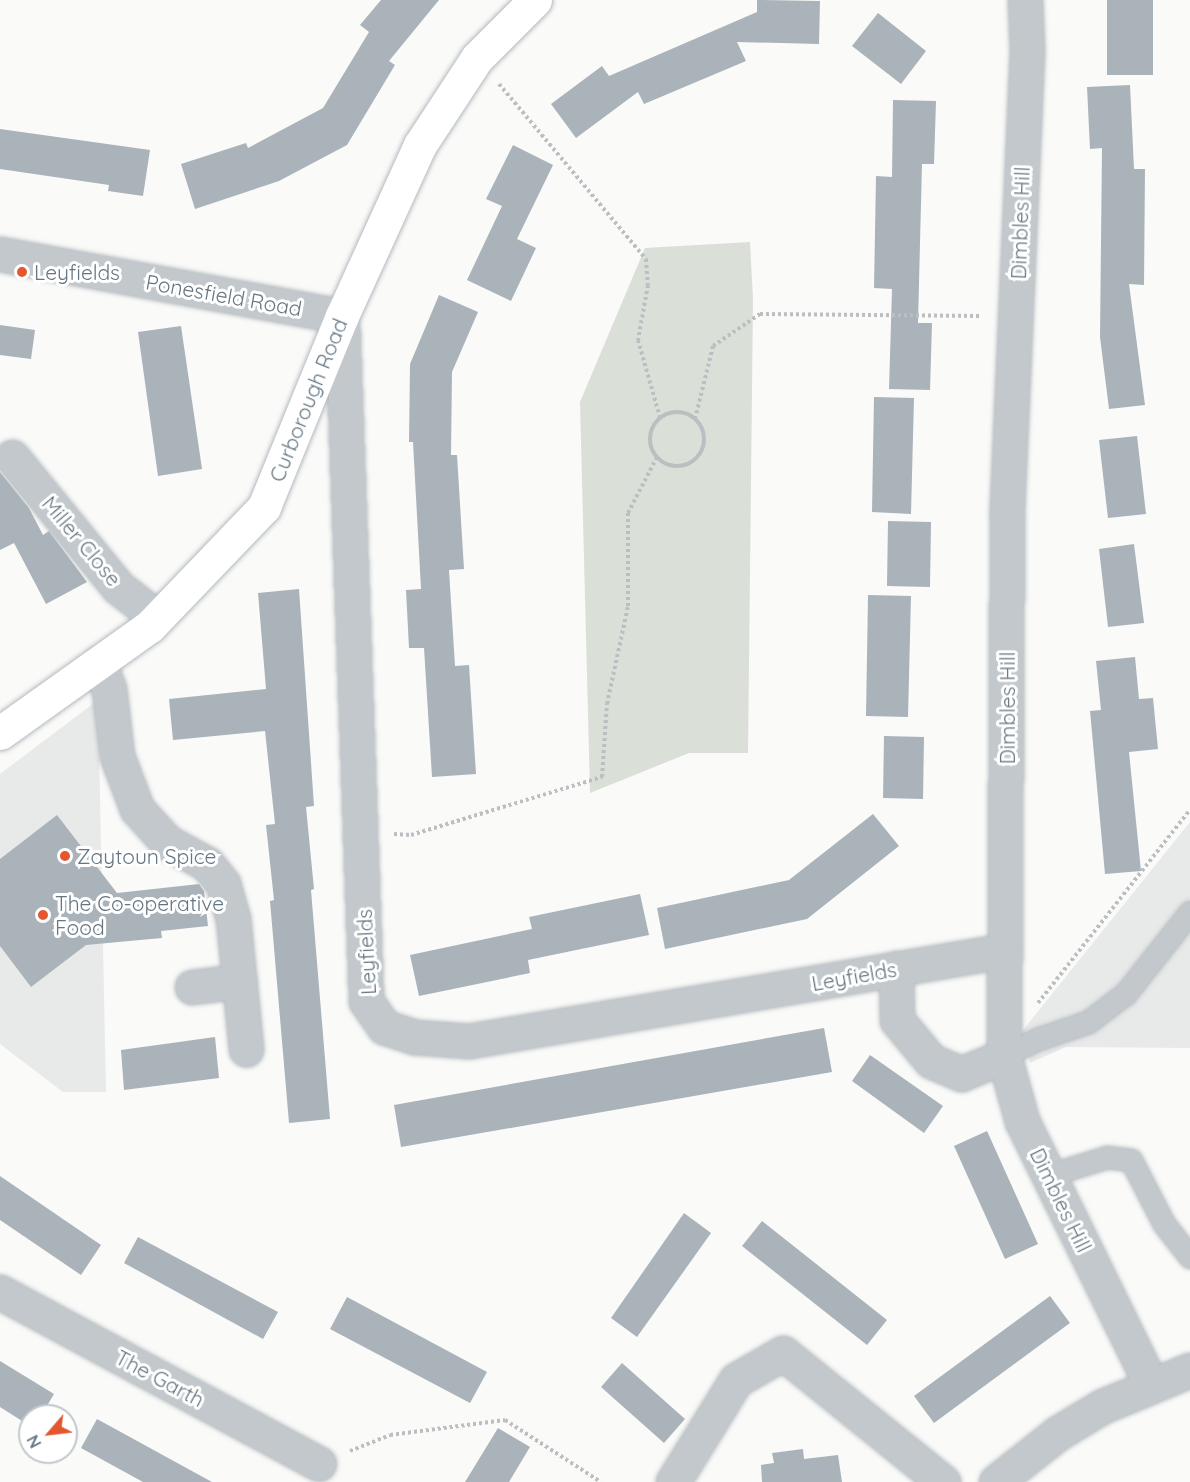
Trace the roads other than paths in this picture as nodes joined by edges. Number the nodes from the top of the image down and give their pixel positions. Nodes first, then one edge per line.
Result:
1 (536, 0) edge
2 (1026, 0) edge
3 (0, 254) edge
4 (342, 316) junction
5 (12, 457) dead end
6 (158, 618) junction
7 (99, 662) junction
8 (0, 733) edge
9 (1190, 912) edge
10 (1002, 951) junction
11 (896, 968) junction
12 (240, 981) junction
13 (192, 987) dead end
14 (246, 1049) dead end
15 (1004, 1056) junction
16 (1049, 1175) junction
17 (1190, 1257) edge
18 (0, 1292) edge
19 (1190, 1370) edge
20 (1151, 1384) junction
21 (319, 1464) road end
22 (673, 1482) edge
23 (943, 1482) edge
24 (996, 1482) edge

1 - 4 street, Curborough Road
2 - 10 street, Dimbles Hill
3 - 4 street, Ponesfield Road
4 - 6 street, Curborough Road
4 - 11 street, Leyfields
5 - 6 street, Miller Close
6 - 7 street, Curborough Road
7 - 8 street, Curborough Road
7 - 12 street
9 - 15 lane
10 - 11 street, Leyfields
10 - 15 street, Dimbles Hill
11 - 15 street
12 - 13 street
12 - 14 street
15 - 16 street, Dimbles Hill
16 - 17 lane
16 - 20 street, Dimbles Hill
18 - 21 street, The Garth
19 - 20 street
20 - 24 street
22 - 23 street

